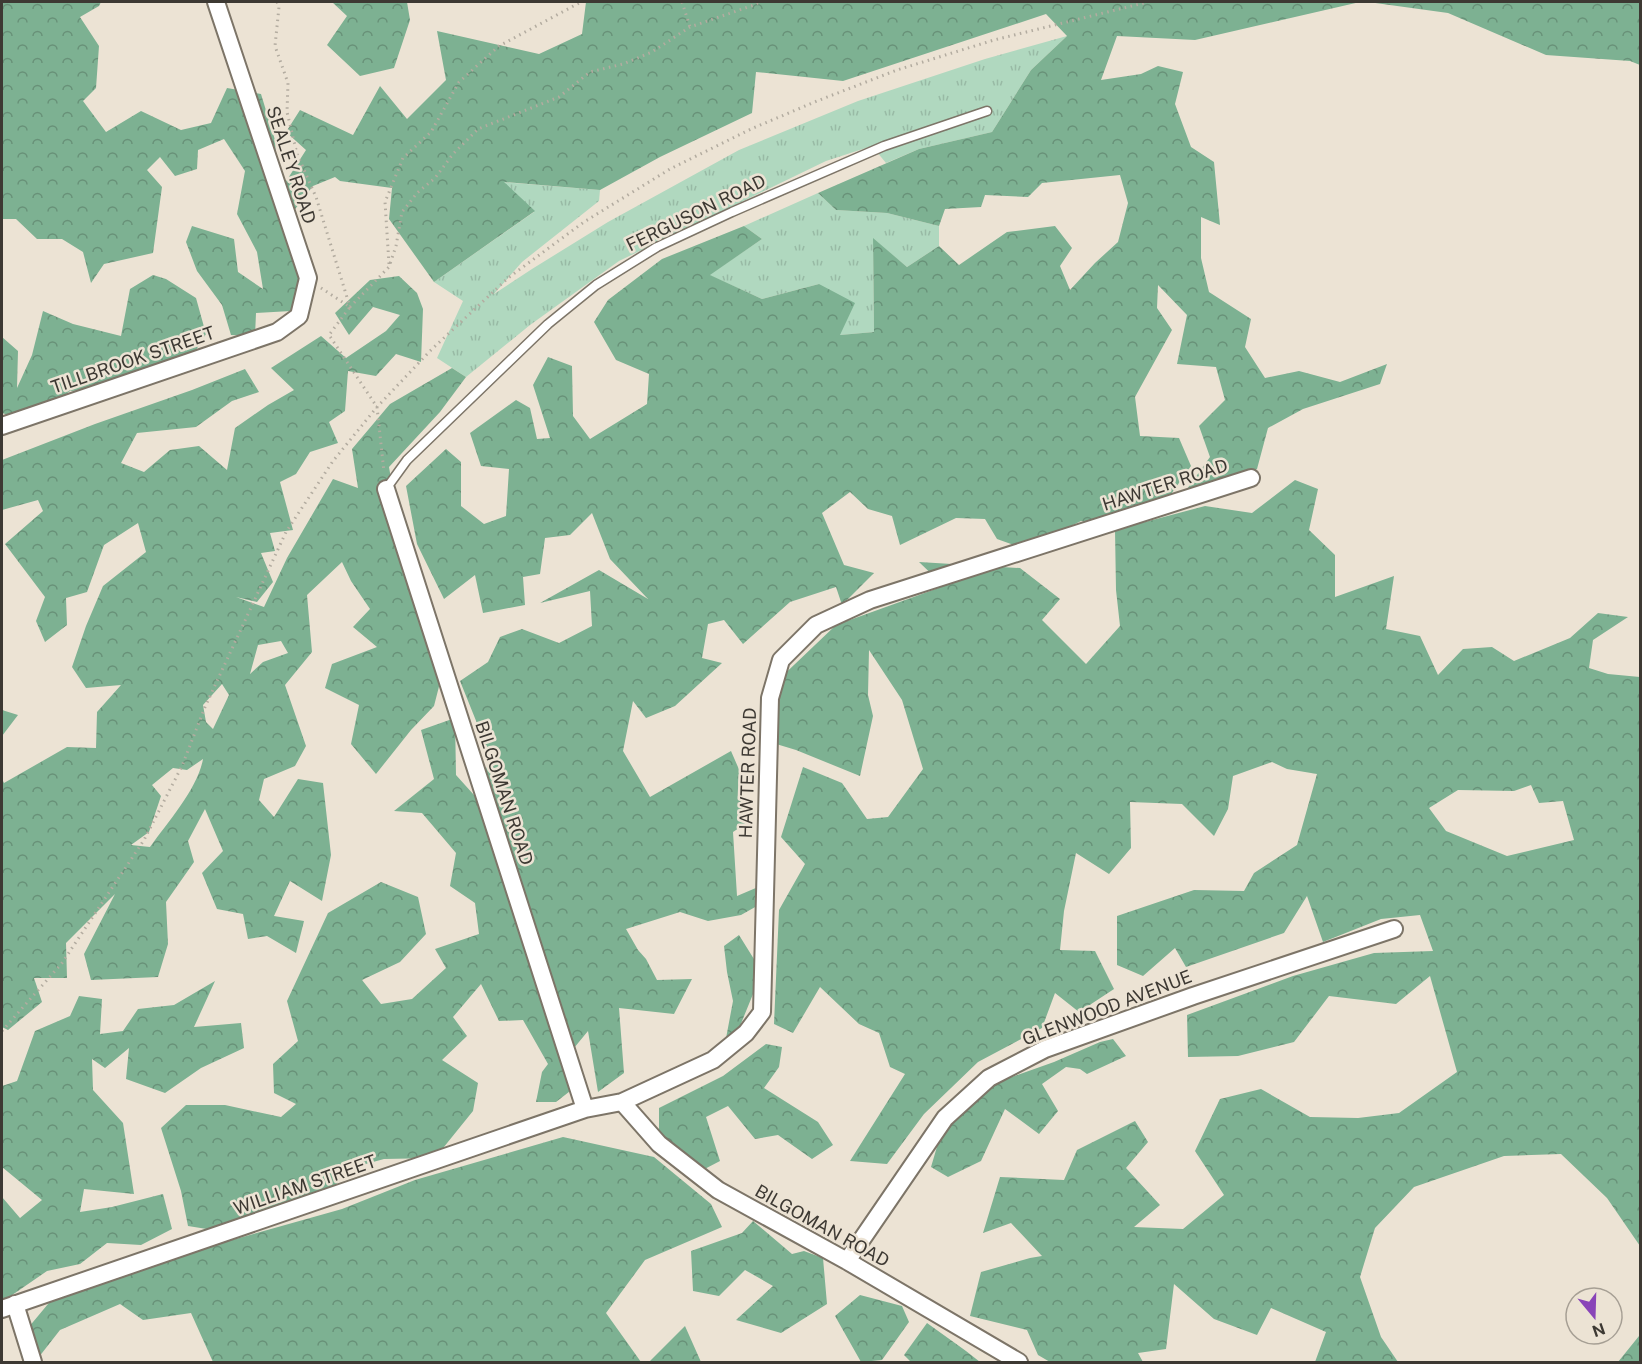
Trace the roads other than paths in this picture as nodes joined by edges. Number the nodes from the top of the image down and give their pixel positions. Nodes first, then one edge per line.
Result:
1 (216, 2) edge
2 (987, 111) dead end
3 (277, 332) joint
4 (2, 426) edge
5 (1251, 478) dead end
6 (386, 489) joint
7 (1394, 929) dead end
8 (622, 1102) junction
9 (585, 1109) junction
10 (847, 1262) junction
11 (8, 1307) edge
12 (33, 1362) edge
13 (1019, 1362) edge

1 - 3 street, SEALEY ROAD
2 - 6 lane, FERGUSON ROAD
3 - 4 street, TILLBROOK STREET
5 - 8 street, HAWTER ROAD
6 - 9 street, BILGOMAN ROAD
7 - 10 street, GLENWOOD AVENUE
8 - 9 street, WILLIAM STREET
8 - 10 street, BILGOMAN ROAD
9 - 11 street, WILLIAM STREET
10 - 13 street, BILGOMAN ROAD
11 - 12 street

